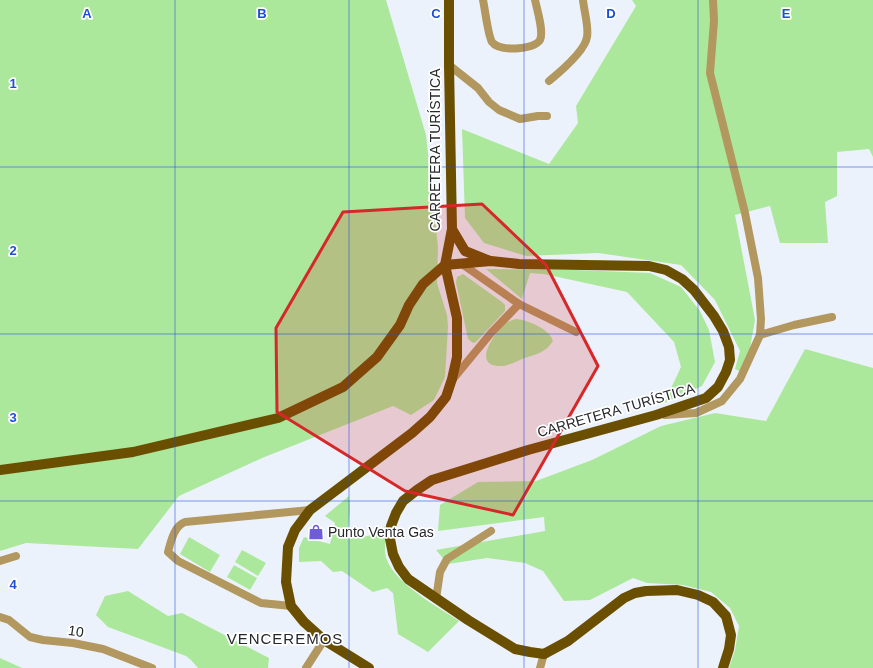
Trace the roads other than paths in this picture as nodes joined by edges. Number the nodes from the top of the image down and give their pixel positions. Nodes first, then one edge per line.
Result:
1 (449, 0) edge
2 (483, 0) edge
3 (535, 0) edge
4 (583, 0) edge
5 (713, 0) edge
6 (449, 65) junction
7 (549, 81) dead end
8 (547, 116) dead end
9 (452, 229) junction
10 (491, 261) junction
11 (462, 264) junction
12 (445, 265) junction
13 (518, 304) junction
14 (832, 317) dead end
15 (576, 332) dead end
16 (760, 335) junction
17 (452, 379) junction
18 (656, 415) junction
19 (0, 470) edge
20 (310, 510) junction
21 (491, 531) dead end
22 (16, 556) dead end
23 (0, 561) edge
24 (436, 599) junction
25 (291, 606) junction
26 (0, 617) edge
27 (324, 640) junction
28 (544, 654) junction
29 (152, 668) edge
30 (306, 668) edge
31 (369, 668) edge
32 (540, 668) edge
33 (723, 668) edge

1 - 6 main road, CARRETERA TURÍSTICA
2 - 3 street
4 - 7 street
5 - 16 street
6 - 8 street
6 - 9 main road, CARRETERA TURÍSTICA
9 - 10 main road
9 - 12 main road, CARRETERA TURÍSTICA
10 - 11 main road, CARRETERA TURÍSTICA
10 - 18 main road, CARRETERA TURÍSTICA
11 - 12 main road, CARRETERA TURÍSTICA
11 - 13 street
12 - 17 main road
12 - 19 main road
13 - 15 street
13 - 17 street
14 - 16 street
16 - 18 street
17 - 20 main road
18 - 24 main road, CARRETERA TURÍSTICA
20 - 25 main road
20 - 25 street
21 - 24 street
22 - 23 street
24 - 28 main road, CARRETERA TURÍSTICA
25 - 27 main road
26 - 29 street, 10
27 - 30 street
27 - 31 main road
28 - 32 street
28 - 33 main road

